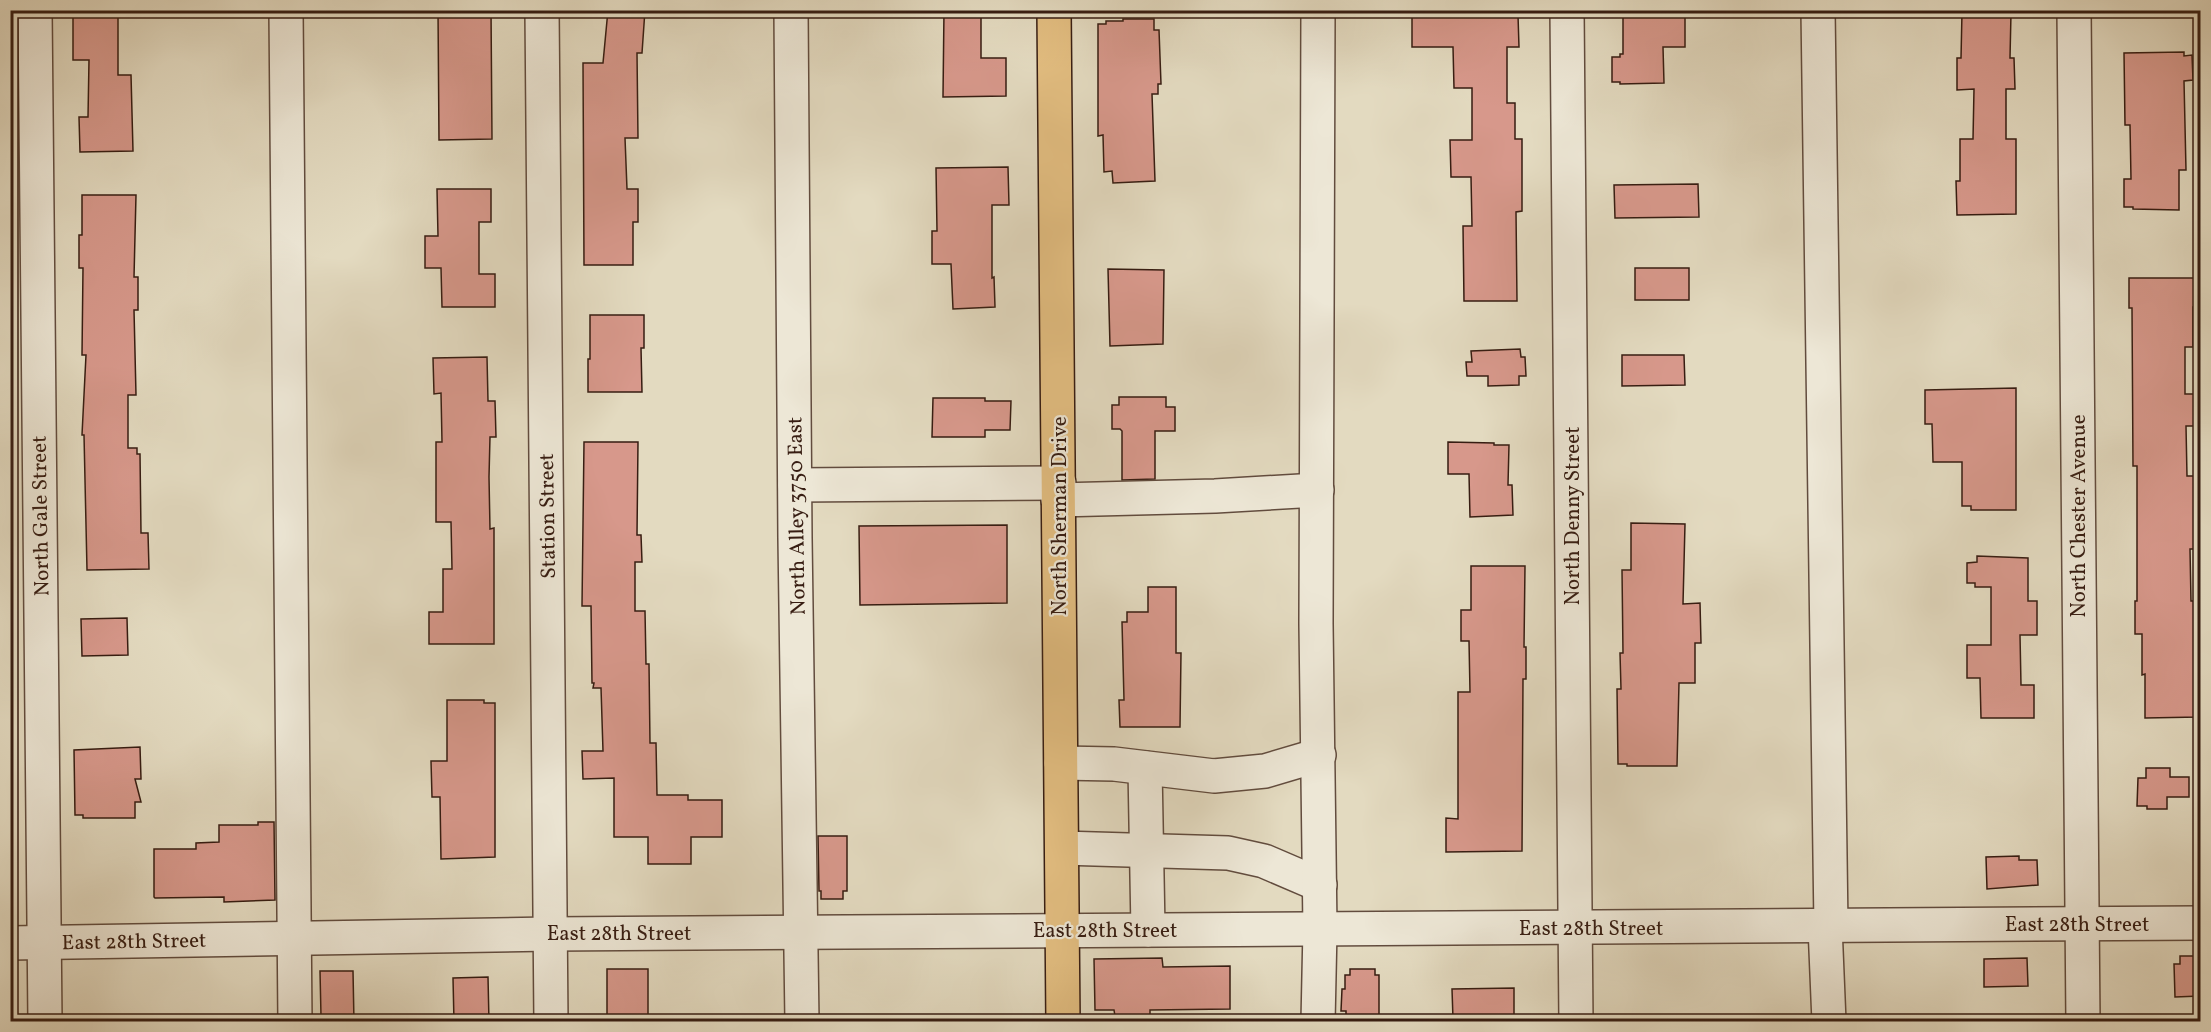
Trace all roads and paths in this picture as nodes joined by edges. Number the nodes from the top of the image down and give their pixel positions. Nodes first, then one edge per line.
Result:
1 (34, 10) edge
2 (286, 10) edge
3 (542, 10) edge
4 (791, 10) edge
5 (1054, 10) edge
6 (1318, 10) edge
7 (1567, 10) edge
8 (1818, 10) edge
9 (2074, 10) edge
10 (795, 485) junction
11 (1317, 490) junction
12 (1058, 492) junction
13 (1319, 755) junction
14 (1061, 763) junction
15 (1145, 768) junction
16 (1062, 848) junction
17 (1148, 850) junction
18 (1320, 885) junction
19 (2200, 923) edge
20 (2082, 924) junction
21 (1828, 926) junction
22 (1575, 928) junction
23 (1320, 929) junction
24 (1063, 930) junction
25 (1148, 930) junction
26 (800, 932) junction
27 (550, 934) junction
28 (295, 938) junction
29 (10, 943) edge
30 (45, 943) junction
31 (45, 1022) edge
32 (295, 1022) edge
33 (551, 1022) edge
34 (802, 1022) edge
35 (1063, 1022) edge
36 (1318, 1022) edge
37 (1576, 1022) edge
38 (1829, 1022) edge
39 (2083, 1022) edge

1 - 30 street, North Gale Street
2 - 28 street
3 - 27 street, Station Street
4 - 10 street, North Alley 3750 East
5 - 12 main road, North Sherman Drive
6 - 11 street
7 - 22 street, North Denny Street
8 - 21 street
9 - 20 street, North Chester Avenue
10 - 12 street
10 - 26 street, North Alley 3750 East
11 - 12 street
11 - 13 street
12 - 14 main road, North Sherman Drive
13 - 15 street
13 - 18 street
14 - 15 street
14 - 16 main road, North Sherman Drive
15 - 17 street
16 - 17 street
16 - 24 main road, North Sherman Drive
17 - 18 street
17 - 25 street
18 - 23 street
19 - 20 street, East 28th Street
20 - 21 street, East 28th Street
20 - 39 street, North Chester Avenue
21 - 22 street, East 28th Street
21 - 38 street
22 - 23 street, East 28th Street
22 - 37 street, North Denny Street
23 - 25 street, East 28th Street
23 - 36 street
24 - 25 street, East 28th Street
24 - 26 street, East 28th Street
24 - 35 main road, North Sherman Drive
26 - 27 street, East 28th Street
26 - 34 street, North Alley 3750 East
27 - 28 street, East 28th Street
27 - 33 street, Station Street
28 - 30 street, East 28th Street
28 - 32 street
29 - 30 street, East 28th Street
30 - 31 street, North Gale Street

